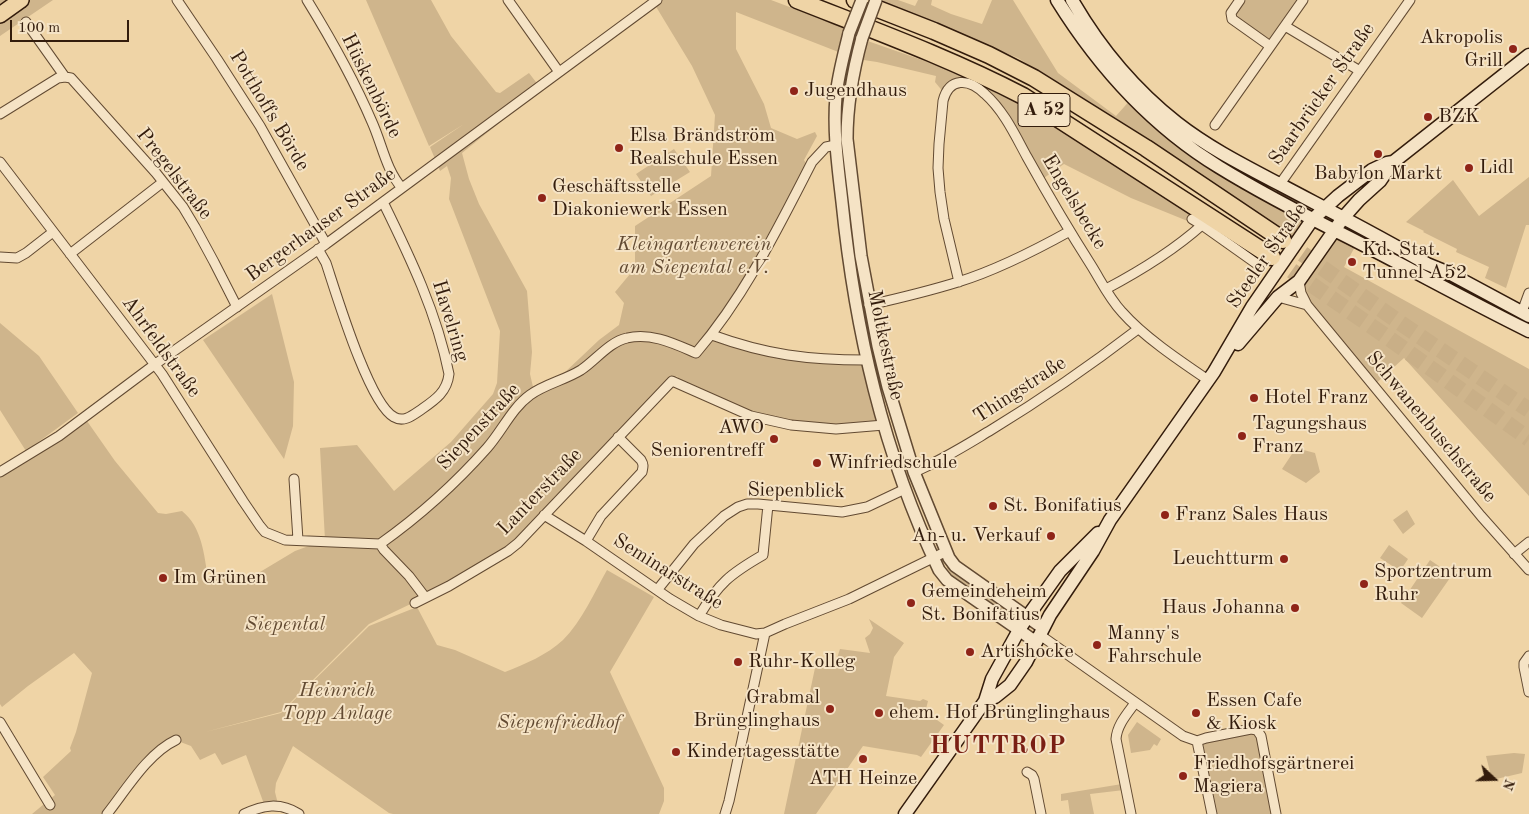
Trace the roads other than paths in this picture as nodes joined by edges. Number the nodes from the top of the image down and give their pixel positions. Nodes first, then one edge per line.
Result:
1 (21, 0) edge
2 (307, 0) edge
3 (508, 0) edge
4 (657, 0) edge
5 (796, 0) edge
6 (855, 0) edge
7 (862, 0) edge
8 (876, 0) edge
9 (1057, 0) edge
10 (1072, 0) edge
11 (1240, 0) edge
12 (1303, 0) edge
13 (1410, 0) edge
14 (179, 1) edge
15 (0, 15) edge
16 (26, 22) dead end
17 (1285, 26) junction
18 (1270, 46) junction
19 (1529, 54) edge
20 (1360, 71) junction
21 (559, 72) junction
22 (65, 76) junction
23 (0, 114) edge
24 (1215, 125) dead end
25 (836, 145) junction
26 (0, 162) edge
27 (1393, 162) junction
28 (1246, 167) junction
29 (1238, 178) junction
30 (163, 182) junction
31 (1280, 184) junction
32 (402, 188) junction
33 (384, 202) junction
34 (1324, 208) junction
35 (1340, 216) junction
36 (1192, 219) dead end
37 (1312, 220) junction
38 (1202, 225) junction
39 (1334, 231) junction
40 (53, 232) junction
41 (1070, 232) junction
42 (1283, 240) tunnel mouth
43 (322, 247) junction
44 (70, 254) junction
45 (1272, 257) tunnel mouth
46 (0, 258) edge
47 (1257, 264) dead end
48 (959, 282) junction
49 (1298, 282) junction
50 (1106, 289) junction
51 (1529, 293) edge
52 (1278, 297) junction
53 (870, 305) junction
54 (1307, 305) junction
55 (237, 307) junction
56 (1525, 314) edge
57 (1138, 329) junction
58 (1529, 331) edge
59 (712, 335) junction
60 (866, 360) junction
61 (154, 365) junction
62 (1211, 376) junction
63 (884, 426) junction
64 (618, 437) junction
65 (0, 472) edge
66 (914, 472) junction
67 (294, 479) dead end
68 (905, 489) junction
69 (768, 505) junction
70 (544, 515) junction
71 (1109, 522) junction
72 (298, 540) junction
73 (586, 541) junction
74 (1529, 542) edge
75 (380, 544) junction
76 (945, 552) junction
77 (1514, 554) junction
78 (933, 558) junction
79 (1529, 570) edge
80 (658, 590) junction
81 (425, 598) junction
82 (415, 603) dead end
83 (699, 616) junction
84 (1028, 616) junction
85 (1018, 630) junction
86 (765, 633) junction
87 (1040, 634) junction
88 (1529, 656) edge
89 (1529, 692) edge
90 (985, 701) junction
91 (1134, 703) junction
92 (0, 722) edge
93 (176, 740) dead end
94 (1197, 741) junction
95 (1027, 772) dead end
96 (50, 805) dead end
97 (107, 814) edge
98 (244, 814) edge
99 (299, 814) edge
100 (725, 814) edge
101 (904, 814) edge
102 (1041, 814) edge
103 (1131, 814) edge
104 (1212, 814) edge
105 (1276, 814) edge

1 - 15 main road
2 - 32 street, Hüskenbörde
3 - 21 street
4 - 21 street, Bergerhauser Straße
5 - 45 highway, A 52
6 - 42 highway, A 52
7 - 25 street, Moltkestraße, bridge
8 - 53 street, Moltkestraße, bridge
9 - 29 main road
10 - 28 main road
11 - 18 street
12 - 17 street
13 - 20 street, Saarbrücker Straße
14 - 43 street, Potthoffs Börde
16 - 22 street, Pregelstraße
17 - 18 street
17 - 20 street
18 - 24 street
19 - 27 main road, Steeler Straße
20 - 31 street, Saarbrücker Straße
21 - 32 street, Bergerhauser Straße
22 - 23 street
22 - 30 street, Pregelstraße
25 - 59 street
25 - 60 street, Moltkestraße
26 - 40 street, Ahrfeldstraße
27 - 34 main road, Steeler Straße
27 - 35 main road, Steeler Straße
28 - 29 street
28 - 31 main road
29 - 37 main road
30 - 44 street
30 - 55 street, Pregelstraße
31 - 34 main road
32 - 33 street, Bergerhauser Straße
33 - 43 street, Bergerhauser Straße
33 - 43 street, Havelring
34 - 35 main road
34 - 37 main road, Steeler Straße
35 - 39 main road, Steeler Straße
35 - 56 main road
36 - 38 street
37 - 39 main road
37 - 62 main road, Steeler Straße
38 - 47 street
38 - 50 street
39 - 49 main road, Steeler Straße
39 - 58 main road
40 - 44 street, Ahrfeldstraße
40 - 46 street
41 - 48 street
41 - 48 street, Engelsbecke
41 - 50 street, Engelsbecke
43 - 55 street, Bergerhauser Straße
44 - 61 street, Ahrfeldstraße
48 - 53 street
49 - 52 main road, Steeler Straße
49 - 54 street, Schwanenbuschstraße
50 - 57 street, Engelsbecke
51 - 56 street
52 - 54 street
52 - 62 main road, Steeler Straße
53 - 66 street, Moltkestraße
54 - 77 street, Schwanenbuschstraße
55 - 61 street, Bergerhauser Straße
57 - 62 street, Engelsbecke
57 - 66 street, Thingstraße
59 - 60 street
59 - 75 street, Siepenstraße
60 - 63 street, Moltkestraße
61 - 65 street, Bergerhauser Straße
61 - 72 street, Ahrfeldstraße
62 - 71 main road, Steeler Straße
63 - 64 street, Lanterstraße
63 - 68 street, Moltkestraße
64 - 70 street, Lanterstraße
64 - 73 street
66 - 76 street, Moltkestraße
67 - 72 street
68 - 69 street, Siepenblick
68 - 78 street, Moltkestraße
69 - 80 street, Siepenblick
69 - 83 street
70 - 73 street, Seminarstraße
70 - 81 street, Lanterstraße
71 - 84 main road, Steeler Straße
71 - 87 main road, Steeler Straße
72 - 75 street, Ahrfeldstraße
73 - 80 street, Seminarstraße
74 - 77 street
75 - 81 street
76 - 78 street, Seminarstraße
76 - 84 street, Moltkestraße
77 - 79 street, Schwanenbuschstraße
78 - 85 street, Moltkestraße
78 - 86 street, Seminarstraße
80 - 83 street, Seminarstraße
81 - 82 street, Lanterstraße
83 - 86 street, Seminarstraße
84 - 85 main road, Steeler Straße
84 - 87 street, Moltkestraße
85 - 87 street, Moltkestraße
85 - 90 main road, Steeler Straße
86 - 100 street
87 - 90 main road, Steeler Straße
87 - 91 street
88 - 89 street
90 - 101 main road, Steeler Straße
91 - 94 street
91 - 103 street
92 - 96 street
93 - 97 street
94 - 104 street
94 - 105 street
95 - 102 street
98 - 99 street

